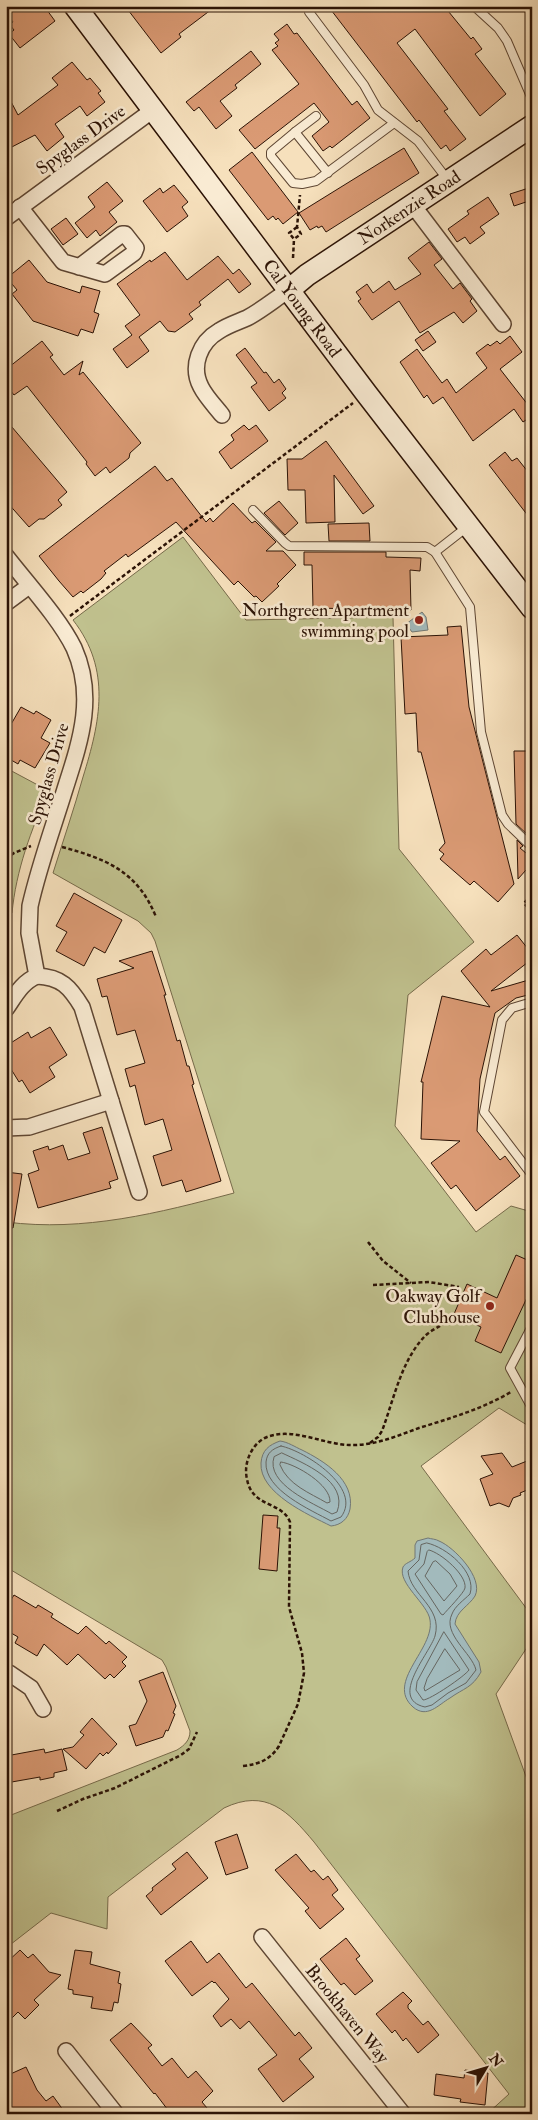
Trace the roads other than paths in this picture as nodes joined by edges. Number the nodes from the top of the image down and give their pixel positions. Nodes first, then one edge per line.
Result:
1 (75, 6) edge
2 (474, 6) edge
3 (309, 12) dead end
4 (532, 99) edge
5 (153, 110) junction
6 (316, 116) dead end
7 (394, 123) junction
8 (532, 126) edge
9 (296, 132) junction
10 (328, 172) junction
11 (448, 181) junction
12 (412, 204) junction
13 (20, 207) junction
14 (6, 218) edge
15 (79, 267) dead end
16 (289, 290) junction
17 (504, 324) dead end
18 (222, 415) dead end
19 (253, 510) dead end
20 (468, 526) junction
21 (435, 552) junction
22 (6, 556) edge
23 (29, 586) junction
24 (6, 603) edge
25 (532, 608) edge
26 (532, 847) edge
27 (37, 976) junction
28 (532, 1002) edge
29 (6, 1009) edge
30 (111, 1101) junction
31 (6, 1128) edge
32 (532, 1175) edge
33 (139, 1192) dead end
34 (532, 1326) edge
35 (532, 1408) edge
36 (7, 1674) edge
37 (43, 1710) dead end
38 (262, 1937) dead end
39 (66, 2051) dead end
40 (116, 2114) edge
41 (403, 2114) edge

1 - 5 main road, Cal Young Road
2 - 4 lane
3 - 7 lane
5 - 13 street, Spyglass Drive
5 - 16 main road, Cal Young Road
6 - 9 lane
7 - 10 lane
7 - 11 lane
8 - 11 main road, Norkenzie Road
9 - 10 lane
9 - 10 lane
11 - 12 main road, Norkenzie Road
12 - 16 main road, Norkenzie Road
12 - 17 street
13 - 14 street, Spyglass Drive
13 - 15 street
16 - 18 street
16 - 20 main road, Cal Young Road
19 - 21 lane
20 - 21 lane
20 - 25 main road, Cal Young Road
21 - 26 lane
22 - 23 street, Spyglass Drive
23 - 24 street
23 - 27 street, Spyglass Drive
27 - 29 street
27 - 30 street
28 - 32 lane
30 - 31 street
30 - 33 street
34 - 35 lane
36 - 37 street
38 - 41 street, Brookhaven Way
39 - 40 street

